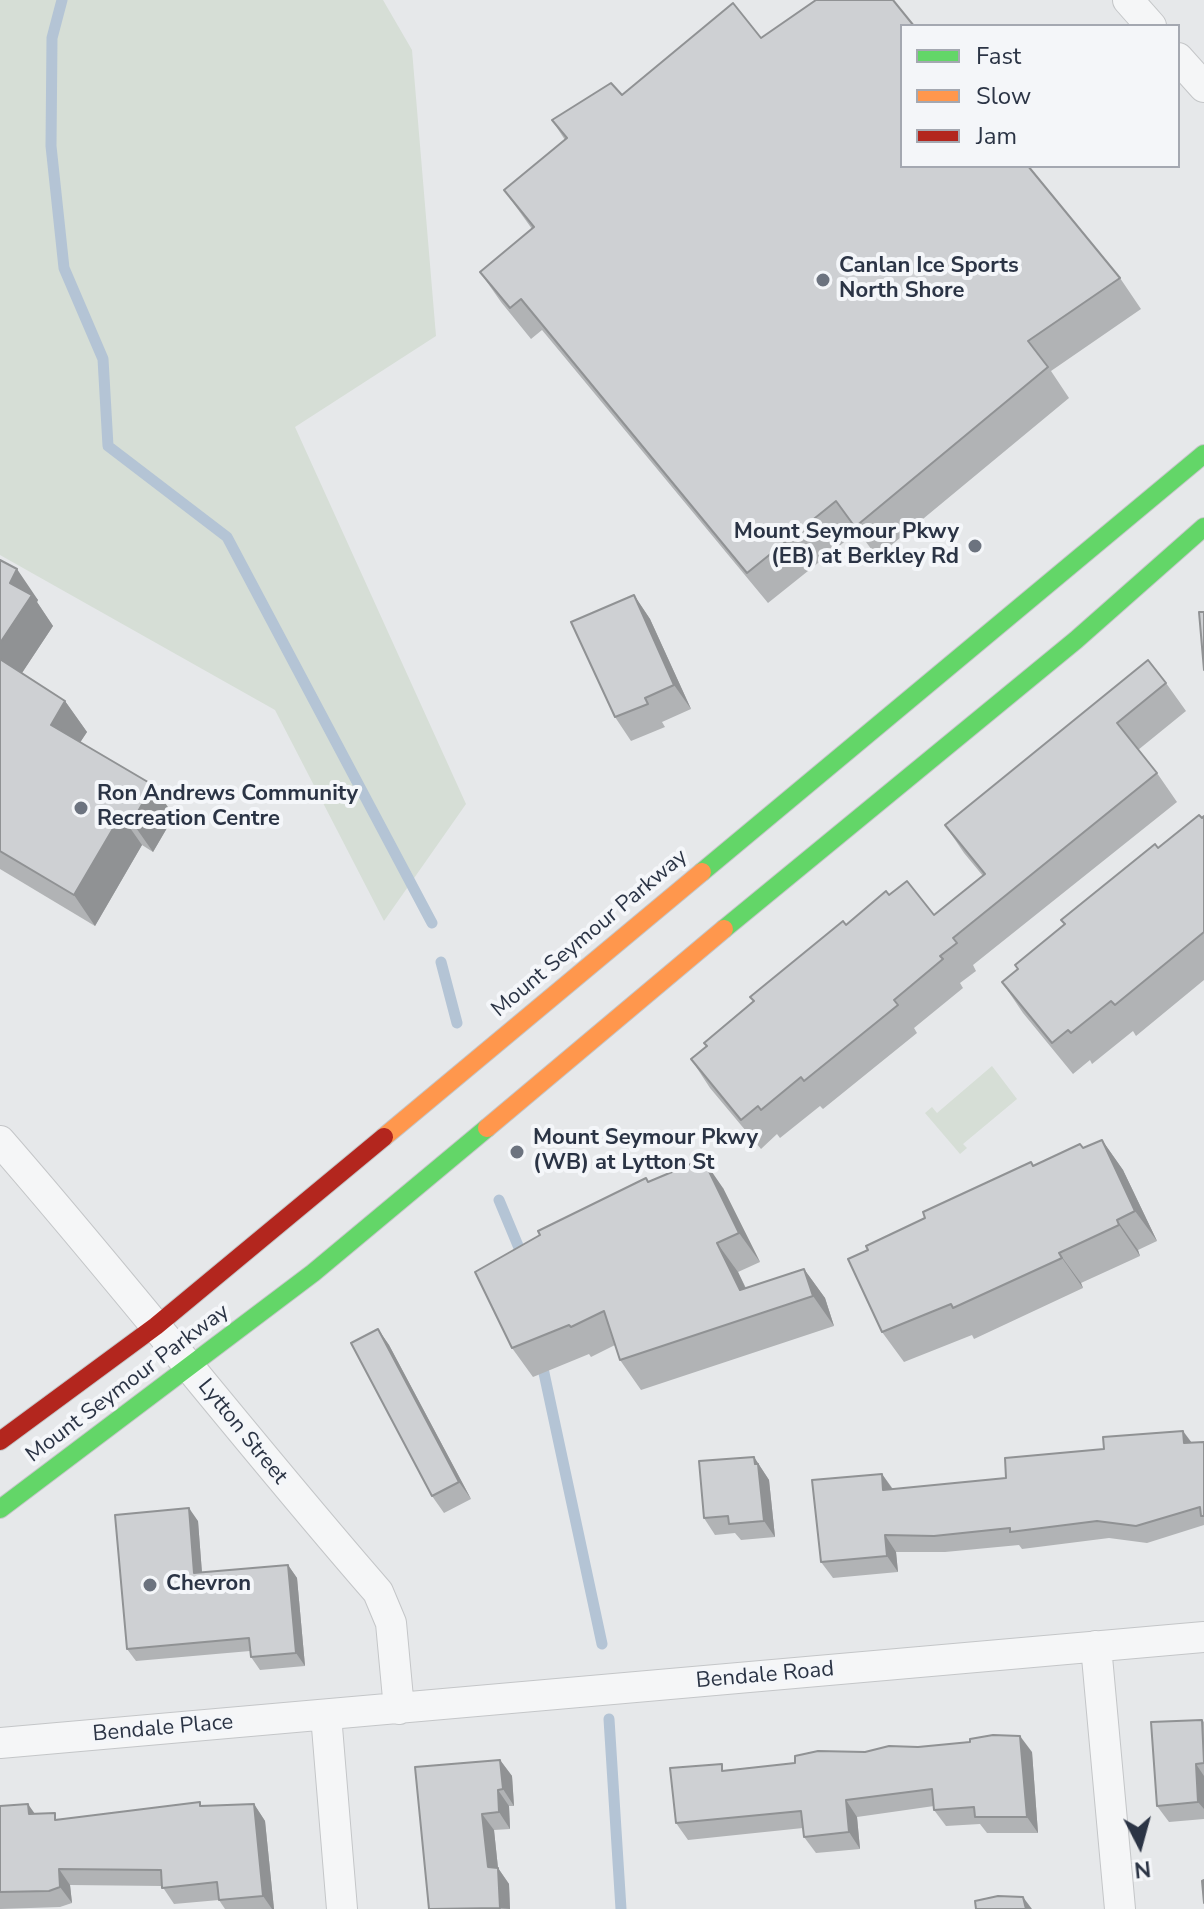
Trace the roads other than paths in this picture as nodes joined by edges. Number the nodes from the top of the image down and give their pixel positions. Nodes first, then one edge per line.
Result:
1 (1128, 0) edge
2 (1149, 24) edge
3 (1180, 60) edge
4 (1204, 87) edge
5 (1204, 454) edge
6 (1204, 527) edge
7 (0, 1141) edge
8 (156, 1326) junction
9 (190, 1367) junction
10 (0, 1441) edge
11 (0, 1509) edge
12 (1204, 1637) edge
13 (1096, 1646) junction
14 (399, 1709) junction
15 (326, 1715) junction
16 (0, 1743) edge
17 (342, 1909) edge
18 (1120, 1909) edge

1 - 2 street
3 - 4 street
5 - 8 main road, Mount Seymour Parkway
6 - 9 main road, Mount Seymour Parkway
7 - 8 street, Lytton Street
8 - 9 street, Lytton Street
8 - 10 main road, Mount Seymour Parkway
9 - 11 main road, Mount Seymour Parkway
9 - 14 street, Lytton Street
12 - 13 street, Bendale Road
13 - 14 street, Bendale Road
13 - 18 street
14 - 15 street, Bendale Road
15 - 16 street, Bendale Place
15 - 17 street

